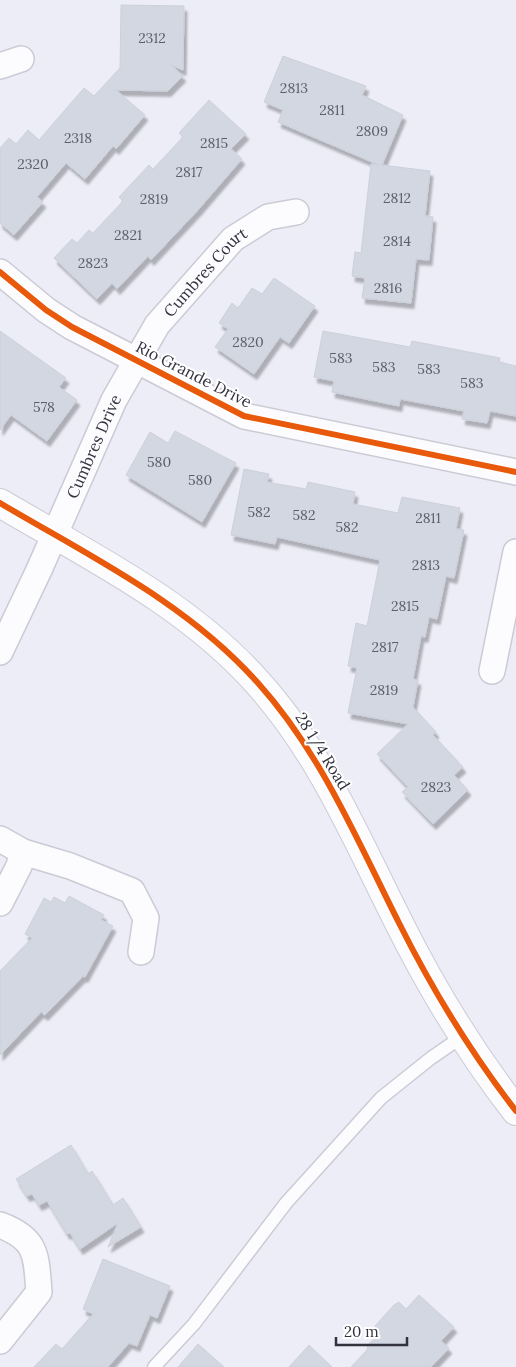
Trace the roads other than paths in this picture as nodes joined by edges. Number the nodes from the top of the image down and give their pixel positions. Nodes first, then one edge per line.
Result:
1 (296, 212) dead end
2 (0, 272) edge
3 (136, 360) junction
4 (516, 472) edge
5 (0, 503) edge
6 (55, 535) junction
7 (516, 552) edge
8 (0, 652) edge
9 (492, 671) dead end
10 (0, 839) edge
11 (23, 852) junction
12 (0, 903) edge
13 (141, 952) dead end
14 (463, 1036) junction
15 (516, 1111) edge
16 (0, 1224) edge
17 (0, 1341) edge
18 (154, 1367) edge

1 - 3 street, Cumbres Court
2 - 3 street, Rio Grande Drive
3 - 4 street, Rio Grande Drive
3 - 6 street, Cumbres Drive
5 - 6 main road, 28 1/4 Road
6 - 8 street, Cumbres Drive
6 - 14 main road, 28 1/4 Road
7 - 9 street
10 - 11 street
11 - 12 street
11 - 13 street
14 - 15 main road, 28 1/4 Road
14 - 18 lane
16 - 17 street

